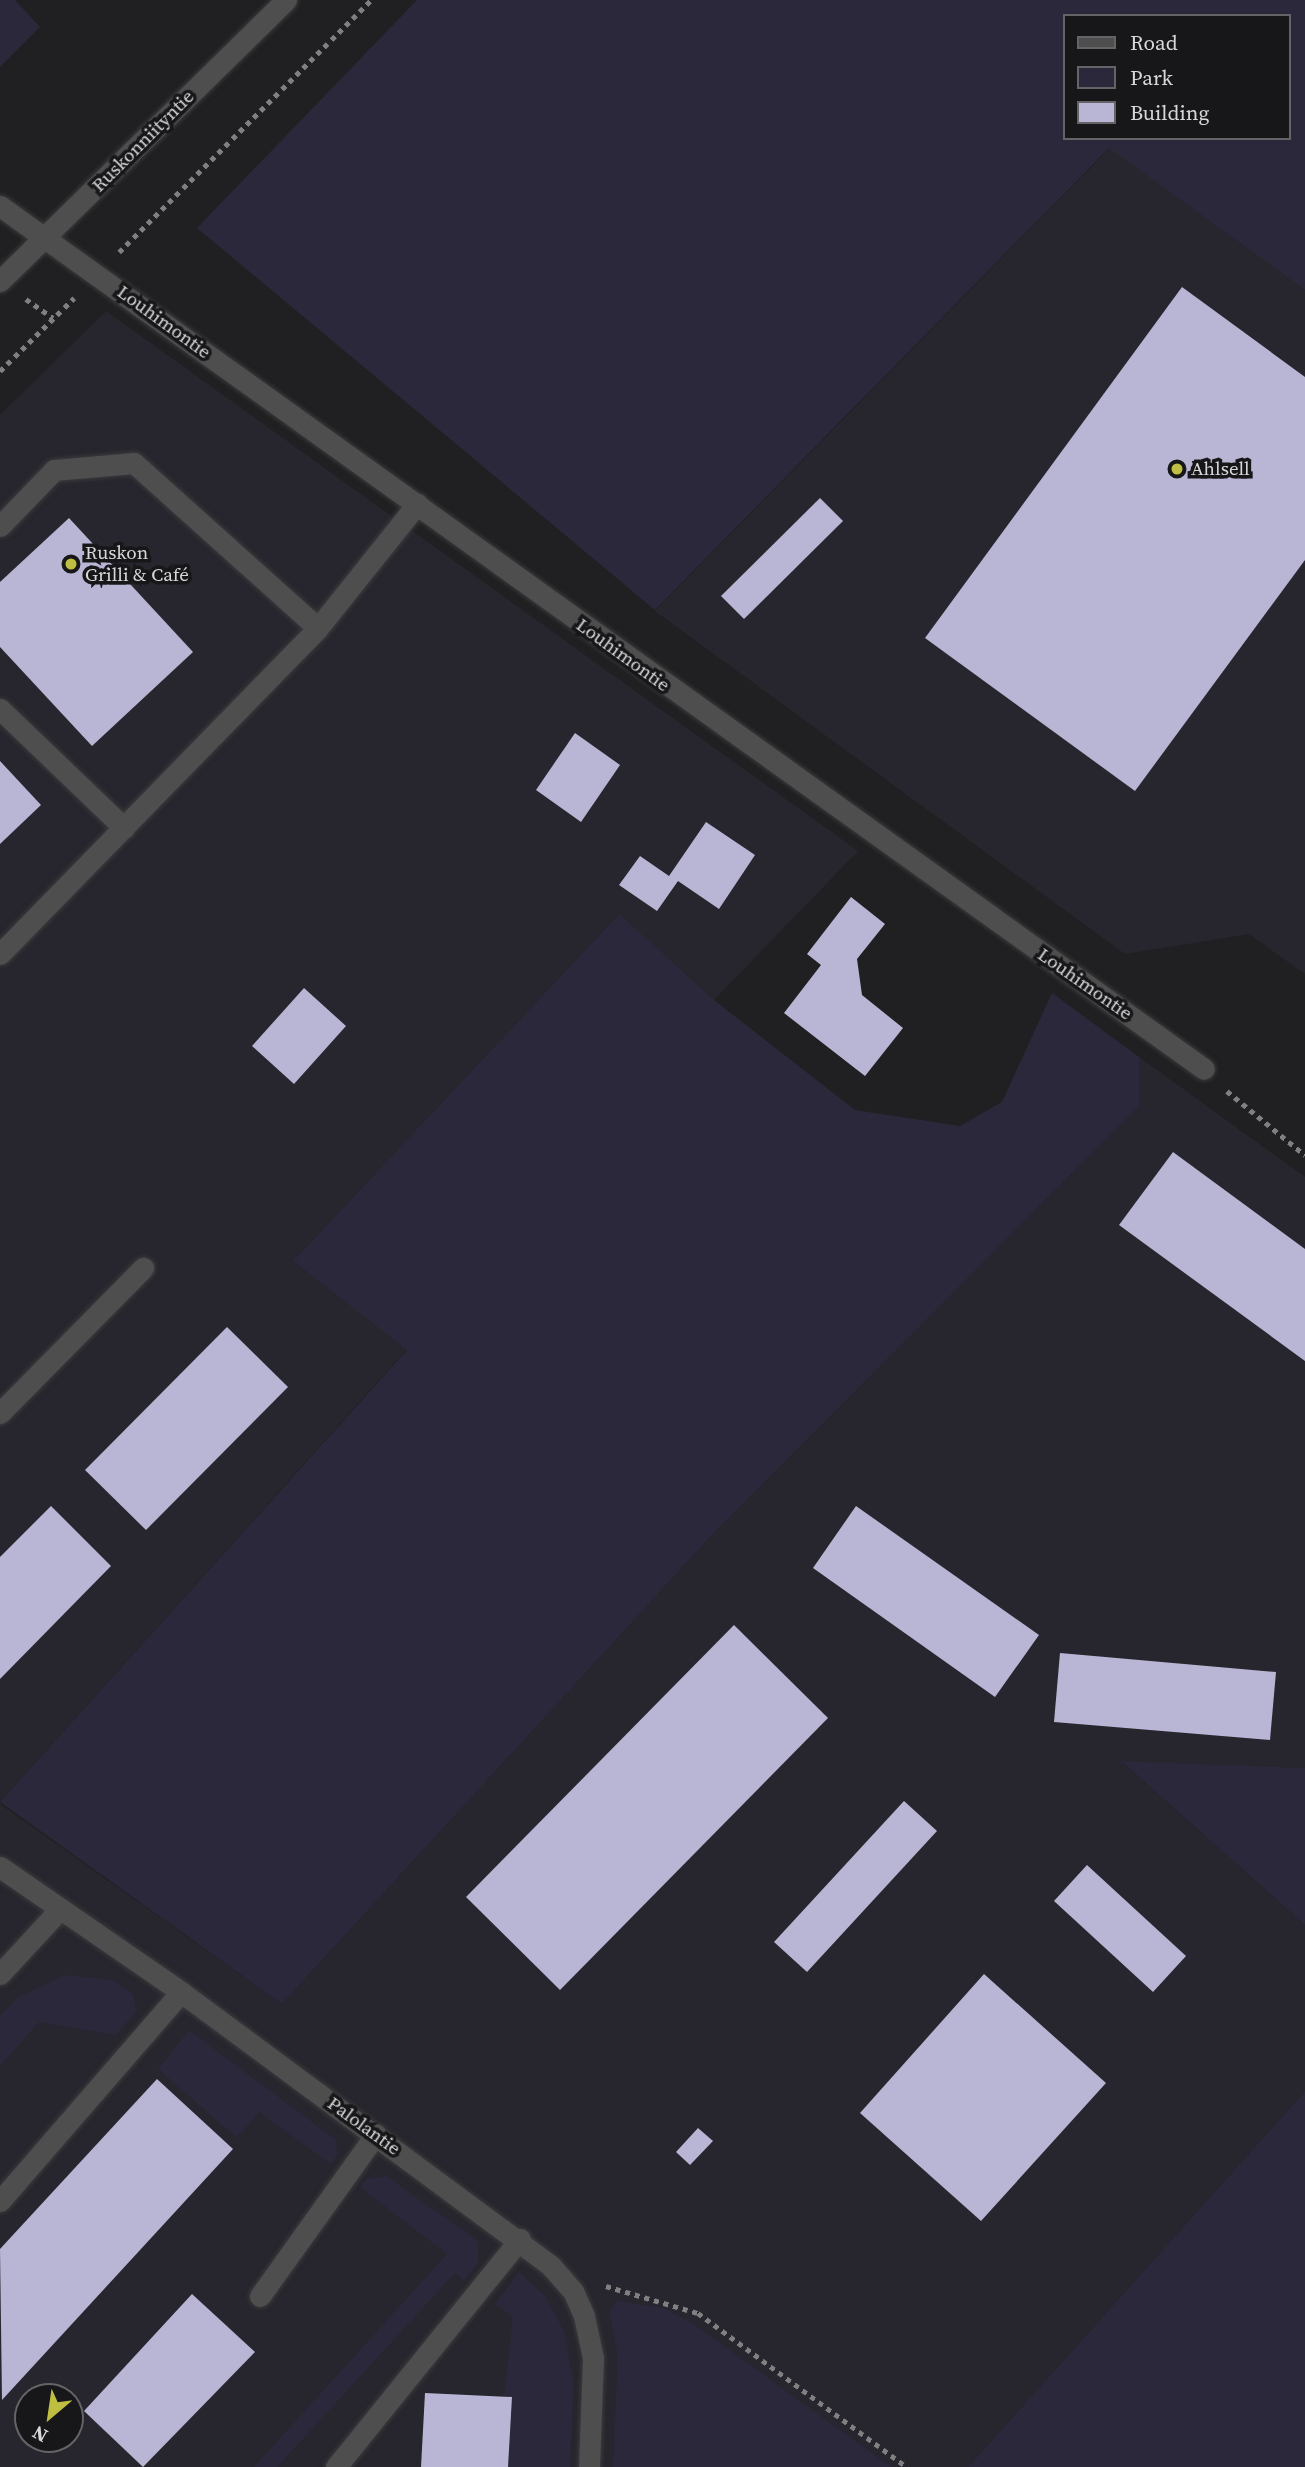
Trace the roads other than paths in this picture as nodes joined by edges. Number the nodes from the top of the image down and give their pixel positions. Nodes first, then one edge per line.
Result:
1 (286, 0) edge
2 (0, 206) edge
3 (45, 238) junction
4 (0, 281) edge
5 (417, 505) junction
6 (0, 526) edge
7 (318, 628) junction
8 (0, 709) edge
9 (124, 828) junction
10 (0, 954) edge
11 (1204, 1069) road end
12 (143, 1268) dead end
13 (0, 1413) edge
14 (0, 1867) edge
15 (59, 1910) junction
16 (0, 1974) edge
17 (181, 1992) junction
18 (376, 2134) junction
19 (0, 2202) edge
20 (520, 2239) junction
21 (260, 2296) dead end
22 (336, 2467) edge
23 (589, 2467) edge

1 - 3 street, Ruskonniityntie
2 - 3 street, Louhimontie
3 - 4 street, Ruskonniityntie
3 - 5 street, Louhimontie
5 - 7 street
5 - 11 street, Louhimontie
6 - 7 street
7 - 9 street
8 - 9 street
9 - 10 street
12 - 13 street
14 - 15 street, Palolantie
15 - 16 street
15 - 17 street, Palolantie
17 - 18 street, Palolantie
17 - 19 street
18 - 20 street, Palolantie
18 - 21 street
20 - 22 street
20 - 23 street, Palolantie

